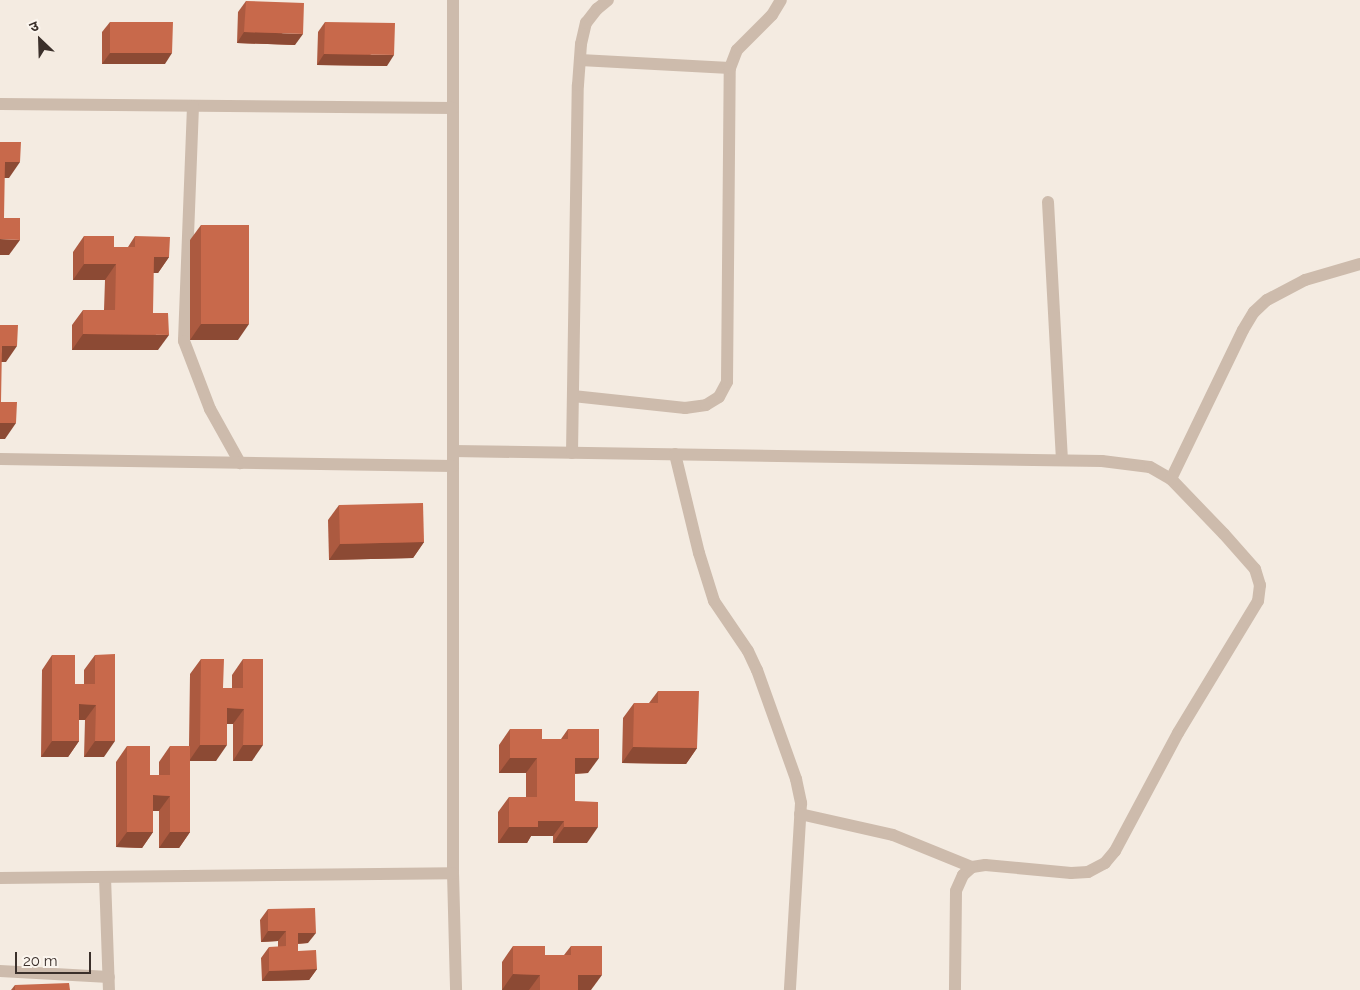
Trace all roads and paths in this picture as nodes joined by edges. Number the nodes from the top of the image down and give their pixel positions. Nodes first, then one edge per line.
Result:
1 (452, 0) edge
2 (608, 0) edge
3 (781, 0) edge
4 (580, 60) junction
5 (730, 68) junction
6 (0, 104) edge
7 (193, 106) junction
8 (453, 108) junction
9 (1048, 202) dead end
10 (1360, 264) edge
11 (573, 396) junction
12 (453, 451) junction
13 (572, 453) junction
14 (675, 454) junction
15 (0, 459) edge
16 (1062, 460) junction
17 (240, 463) junction
18 (453, 466) junction
19 (1171, 479) junction
20 (800, 814) junction
21 (972, 867) junction
22 (453, 873) junction
23 (105, 877) junction
24 (0, 878) edge
25 (0, 971) edge
26 (109, 984) edge
27 (456, 990) edge
28 (790, 990) edge
29 (955, 990) edge

1 - 8 street
2 - 4 street
3 - 5 street
4 - 5 street
4 - 11 street
5 - 11 street
6 - 7 street
7 - 8 street
7 - 17 street
8 - 12 street
9 - 16 street
10 - 19 street
11 - 13 street
12 - 13 street
12 - 18 street
13 - 14 street
14 - 16 street
14 - 20 street
15 - 17 street
16 - 19 street
17 - 18 street
18 - 22 street
19 - 21 street
20 - 21 street
20 - 28 street
21 - 29 street
22 - 23 street
22 - 27 street
23 - 24 street
23 - 26 street
25 - 26 street

